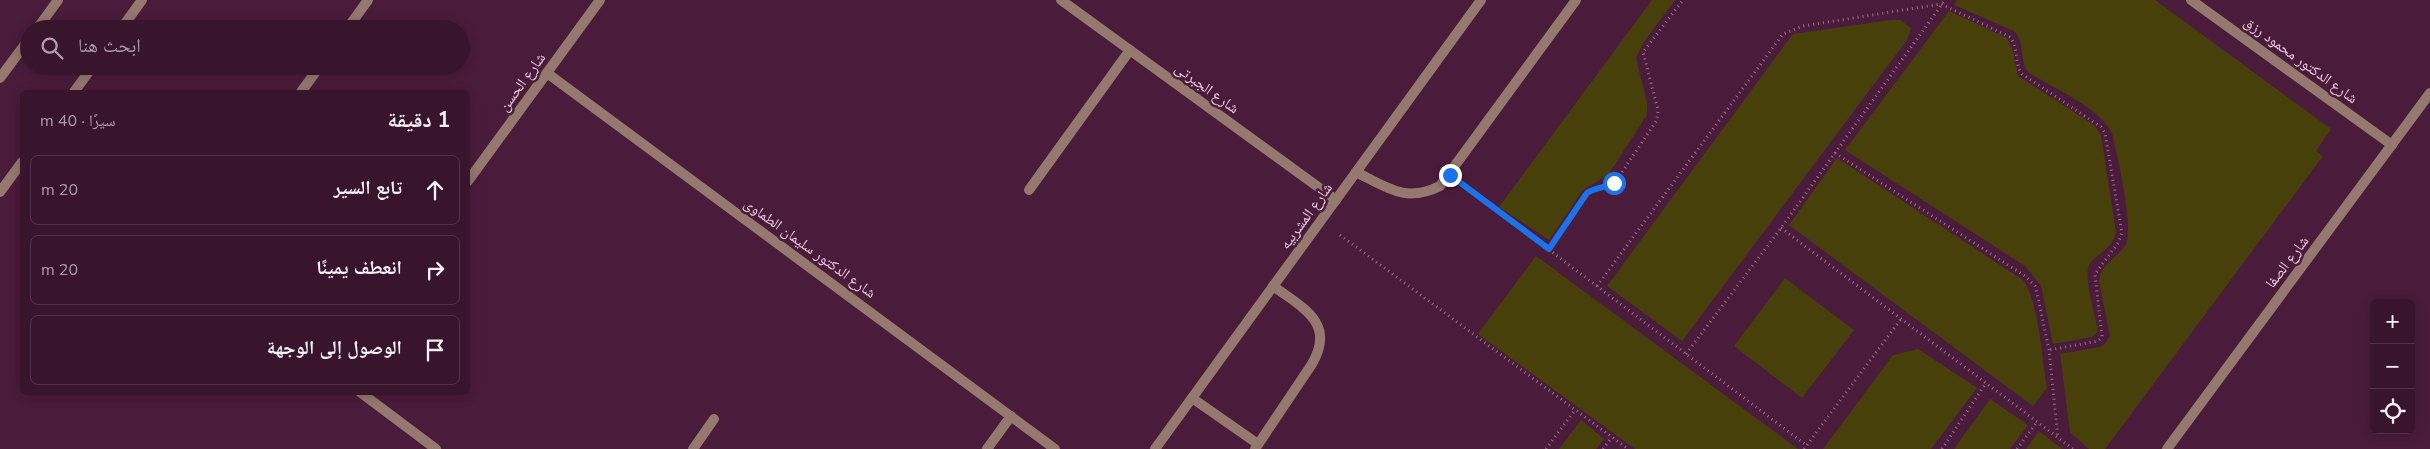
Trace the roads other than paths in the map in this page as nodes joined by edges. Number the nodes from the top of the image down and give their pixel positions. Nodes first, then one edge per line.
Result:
1 (58, 0) edge
2 (142, 0) edge
3 (368, 0) edge
4 (600, 0) edge
5 (1060, 0) edge
6 (1481, 0) edge
7 (1576, 0) edge
8 (2192, 0) edge
9 (44, 20) edge
10 (128, 20) edge
11 (354, 20) edge
12 (1130, 50) junction
13 (20, 52) edge
14 (547, 73) junction
15 (86, 75) edge
16 (313, 75) edge
17 (0, 78) edge
18 (75, 90) edge
19 (302, 90) edge
20 (2430, 93) edge
21 (2392, 145) junction
22 (20, 165) edge
23 (1356, 172) junction
24 (470, 178) edge
25 (1029, 190) dead end
26 (0, 192) edge
27 (1336, 200) junction
28 (1273, 286) junction
29 (364, 395) edge
30 (1192, 398) junction
31 (1011, 416) junction
32 (714, 419) dead end
33 (1257, 446) edge
34 (436, 449) edge
35 (692, 449) edge
36 (987, 449) edge
37 (1055, 449) edge
38 (1155, 449) edge
39 (2167, 449) edge

1 - 9 street
2 - 10 street
3 - 11 street
4 - 14 street, شارع الحسن
5 - 12 street, شارع الجبرتى
6 - 23 street, شارع المشربيه
7 - 23 street
8 - 21 street, شارع الدكتور محمود رزق
12 - 25 street
12 - 27 street, شارع الجبرتى
13 - 17 street
14 - 24 street, شارع الحسن
14 - 31 street, شارع الدكتور سليمان الطماوى
15 - 18 street
16 - 19 street
20 - 21 street, شارع الصفا
21 - 39 street, شارع الصفا
22 - 26 street
23 - 27 street, شارع المشربيه
27 - 28 street, شارع المشربيه
28 - 30 street, شارع المشربيه
28 - 33 street
29 - 34 street
30 - 33 street
30 - 38 street, شارع المشربيه
31 - 36 street
31 - 37 street, شارع الدكتور سليمان الطماوى
32 - 35 street

